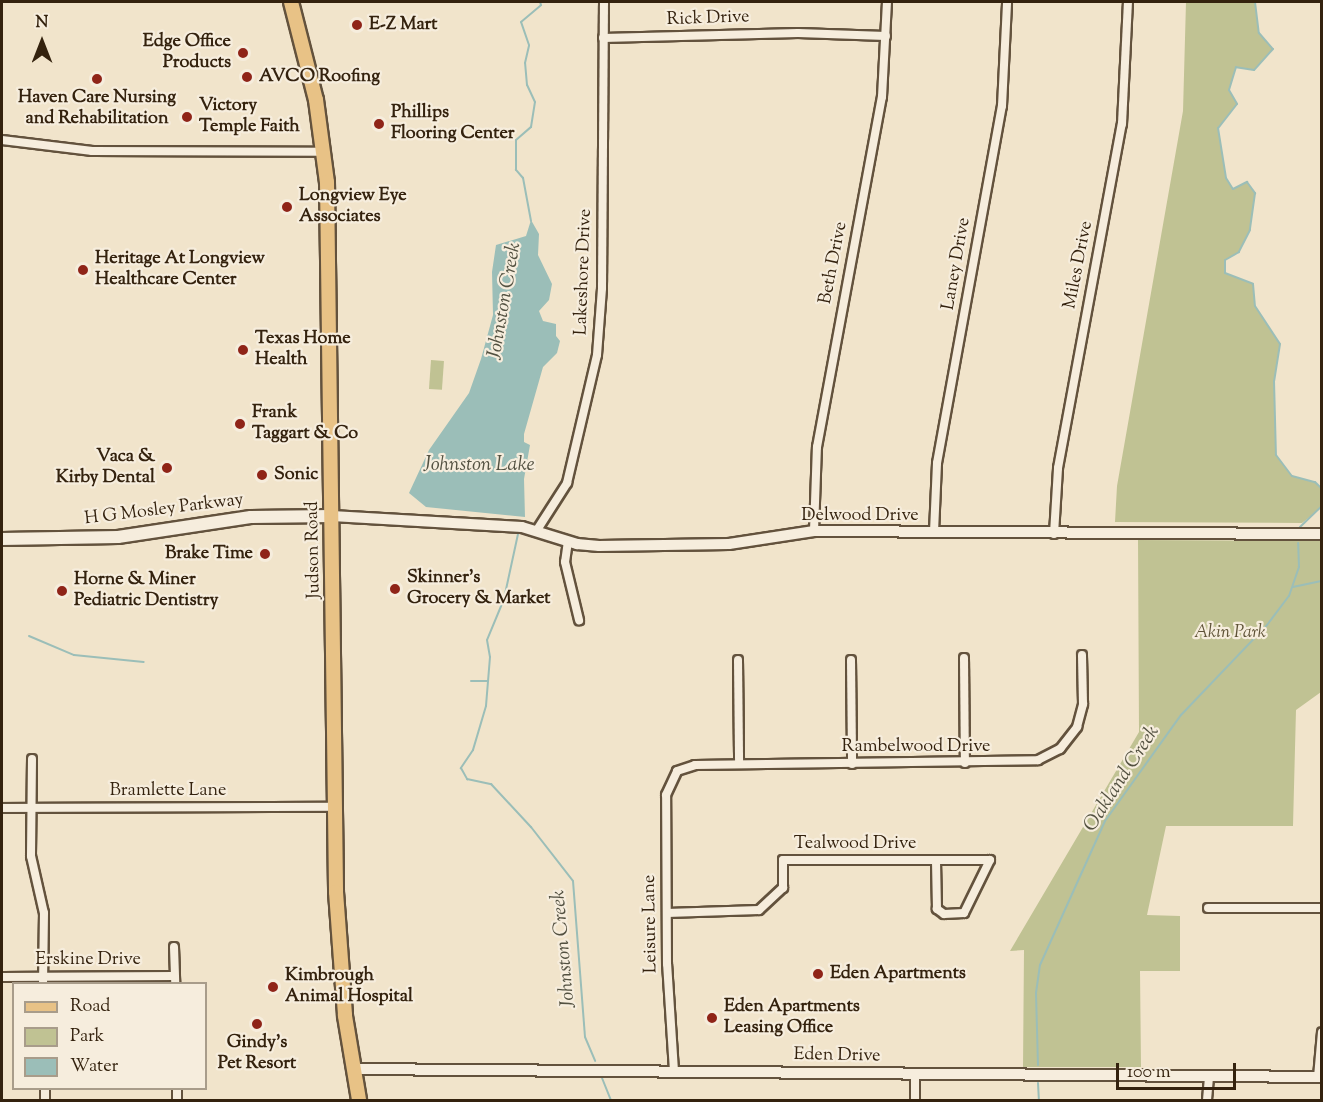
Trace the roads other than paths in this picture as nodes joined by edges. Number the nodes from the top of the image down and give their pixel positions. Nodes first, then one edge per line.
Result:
1 (291, 2) edge
2 (604, 2) edge
3 (887, 2) edge
4 (1007, 2) edge
5 (1128, 2) edge
6 (886, 36) junction
7 (603, 38) junction
8 (2, 140) edge
9 (324, 152) junction
10 (332, 516) junction
11 (537, 530) junction
12 (814, 531) junction
13 (934, 532) junction
14 (1054, 534) junction
15 (1322, 534) edge
16 (2, 539) edge
17 (568, 541) junction
18 (579, 620) dead end
19 (1082, 655) dead end
20 (964, 658) dead end
21 (738, 660) dead end
22 (851, 660) dead end
23 (32, 759) dead end
24 (965, 763) junction
25 (739, 764) junction
26 (852, 764) junction
27 (672, 777) joint
28 (334, 807) junction
29 (2, 808) edge
30 (32, 810) junction
31 (936, 860) junction
32 (1322, 908) edge
33 (1208, 909) dead end
34 (667, 913) junction
35 (174, 947) dead end
36 (2, 977) edge
37 (43, 980) edge
38 (174, 980) edge
39 (1322, 1032) edge
40 (353, 1069) junction
41 (674, 1071) junction
42 (915, 1073) junction
43 (1209, 1076) junction
44 (1320, 1077) edge
45 (359, 1101) edge
46 (915, 1101) edge
47 (1207, 1101) edge

1 - 9 main road, Judson Road
2 - 7 street, Lakeshore Drive
3 - 6 street, Beth Drive
4 - 13 street, Laney Drive
5 - 14 street, Miles Drive
6 - 7 street, Rick Drive
6 - 12 street, Beth Drive
7 - 11 street, Lakeshore Drive
8 - 9 street
9 - 10 main road, Judson Road
10 - 11 street, Delwood Drive
10 - 16 main road, H G Mosley Parkway
10 - 28 main road, Judson Road
11 - 17 street, Delwood Drive
12 - 13 street, Delwood Drive
12 - 17 street, Delwood Drive
13 - 14 street, Delwood Drive
14 - 15 street, Delwood Drive
17 - 18 street
19 - 24 street, Rambelwood Drive
20 - 24 street
21 - 25 street
22 - 26 street
23 - 30 street
24 - 26 street, Rambelwood Drive
25 - 26 street, Rambelwood Drive
25 - 27 street, Rambelwood Drive
27 - 34 street, Leisure Lane
28 - 30 street, Bramlette Lane
28 - 40 main road, Judson Road
29 - 30 street, Bramlette Lane
30 - 37 street
31 - 31 street, Tealwood Drive
31 - 34 street, Tealwood Drive
32 - 33 street
34 - 41 street, Leisure Lane
35 - 38 street
36 - 37 street, Erskine Drive
37 - 38 street, Erskine Drive
39 - 44 street
40 - 41 street, Eden Drive
40 - 45 main road, Judson Road
41 - 42 street, Eden Drive
42 - 43 street, Eden Drive
42 - 46 street
43 - 44 street, Eden Drive
43 - 47 street

